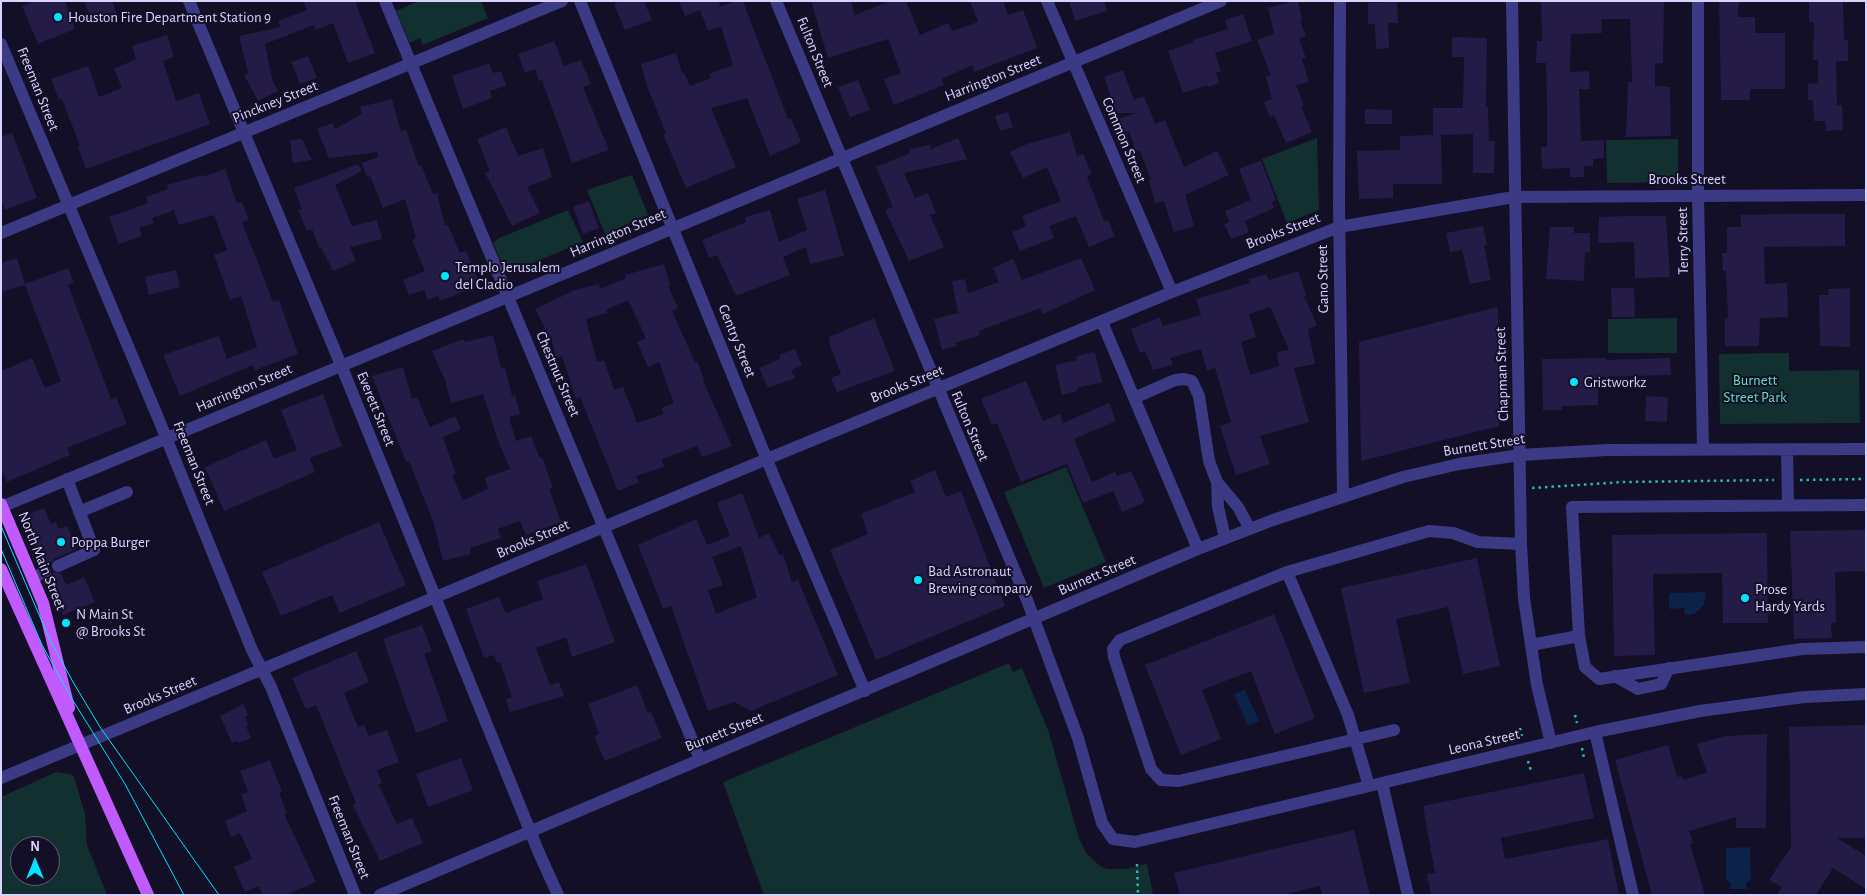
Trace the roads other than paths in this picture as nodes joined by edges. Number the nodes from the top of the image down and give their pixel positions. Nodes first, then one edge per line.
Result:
1 (189, 1) edge
2 (385, 1) edge
3 (562, 1) edge
4 (580, 1) edge
5 (776, 1) edge
6 (1047, 1) edge
7 (1221, 1) edge
8 (1340, 1) edge
9 (1512, 1) edge
10 (1698, 1) edge
11 (1, 44) edge
12 (1073, 63) junction
13 (411, 64) junction
14 (244, 133) junction
15 (841, 158) junction
16 (1698, 195) junction
17 (1866, 195) edge
18 (1514, 197) junction
19 (68, 206) junction
20 (674, 227) junction
21 (1339, 227) junction
22 (1, 233) edge
23 (1172, 292) junction
24 (508, 296) junction
25 (1102, 322) junction
26 (341, 365) junction
27 (937, 389) junction
28 (1134, 398) junction
29 (166, 438) junction
30 (1787, 449) junction
31 (1866, 449) edge
32 (1703, 450) junction
33 (1520, 455) junction
34 (767, 459) junction
35 (66, 479) junction
36 (1217, 482) junction
37 (127, 492) dead end
38 (1343, 497) junction
39 (1788, 505) junction
40 (1866, 505) edge
41 (2, 506) edge
42 (79, 512) junction
43 (604, 527) junction
44 (1250, 529) junction
45 (1225, 538) junction
46 (1521, 544) junction
47 (1198, 549) junction
48 (58, 566) dead end
49 (1, 569) edge
50 (46, 572) dead end
51 (1287, 572) junction
52 (33, 578) junction
53 (435, 597) junction
54 (1034, 620) junction
55 (1579, 636) junction
56 (1531, 645) junction
57 (1866, 647) edge
58 (264, 669) junction
59 (865, 691) junction
60 (1866, 694) edge
61 (1394, 730) dead end
62 (1595, 732) junction
63 (1356, 739) junction
64 (1551, 743) junction
65 (81, 746) junction
66 (700, 760) junction
67 (1, 778) edge
68 (1382, 783) junction
69 (1369, 786) junction
70 (530, 830) junction
71 (1113, 839) joint
72 (148, 895) edge
73 (355, 895) edge
74 (380, 895) edge
75 (558, 895) edge
76 (1408, 895) edge
77 (1633, 895) edge

1 - 14 street, Everett Street
2 - 13 street, Chestnut Street
3 - 13 street, Pinckney Street
4 - 20 street, Gentry Street
5 - 15 street, Fulton Street
6 - 12 street, Common Street
7 - 12 street, Harrington Street
8 - 21 street, Gano Street
9 - 18 street, Chapman Street
10 - 16 street, Terry Street
11 - 19 street, Freeman Street
12 - 15 street, Harrington Street
12 - 23 street, Common Street
13 - 14 street, Pinckney Street
13 - 24 street, Chestnut Street
14 - 19 street, Pinckney Street
14 - 26 street, Everett Street
15 - 20 street, Harrington Street
15 - 27 street, Fulton Street
16 - 17 street, Brooks Street
16 - 18 street, Brooks Street
16 - 32 street, Terry Street
18 - 21 street, Brooks Street
18 - 33 street, Chapman Street
19 - 22 street, Pinckney Street
19 - 29 street, Freeman Street
20 - 24 street, Harrington Street
20 - 34 street, Gentry Street
21 - 23 street, Brooks Street
21 - 38 street, Gano Street
23 - 25 street, Brooks Street
24 - 26 street, Harrington Street
24 - 43 street, Chestnut Street
25 - 27 street, Brooks Street
25 - 28 street
26 - 29 street, Harrington Street
26 - 53 street, Everett Street
27 - 34 street, Brooks Street
27 - 54 street, Fulton Street
28 - 36 street
28 - 47 street
29 - 35 street, Harrington Street
29 - 58 street, Freeman Street
30 - 31 street, Burnett Street
30 - 32 street, Burnett Street
30 - 39 street
32 - 33 street, Burnett Street
33 - 38 street, Burnett Street
33 - 46 street, Chapman Street
34 - 43 street, Brooks Street
34 - 59 street, Gentry Street
35 - 41 street, Harrington Street
35 - 42 street
36 - 44 street
36 - 45 street
37 - 42 street
38 - 44 street, Burnett Street
39 - 40 street
39 - 55 street
41 - 52 main road, North Main Street
42 - 48 street
43 - 53 street, Brooks Street
43 - 66 street, Chestnut Street
44 - 45 street, Burnett Street
45 - 47 street, Burnett Street
46 - 51 street
46 - 56 street, Chapman Street
47 - 54 street, Burnett Street
49 - 65 main road, North Main Street
50 - 52 street
51 - 63 street
51 - 63 street
52 - 65 main road, North Main Street
53 - 58 street, Brooks Street
53 - 70 street, Everett Street
54 - 59 street, Burnett Street
54 - 71 street, Fulton Street
55 - 56 street
55 - 57 street
56 - 64 street, Chapman Street
58 - 65 street, Brooks Street
58 - 73 street, Freeman Street
59 - 66 street, Burnett Street
60 - 62 street, Leona Street
61 - 63 street
62 - 64 street, Leona Street
62 - 77 street
63 - 69 street
64 - 68 street, Leona Street
65 - 67 street, Brooks Street
65 - 72 main road, North Main Street
66 - 70 street, Burnett Street
68 - 69 street, Leona Street
68 - 76 street
69 - 71 street, Leona Street
70 - 74 street, Burnett Street
70 - 75 street, Everett Street

